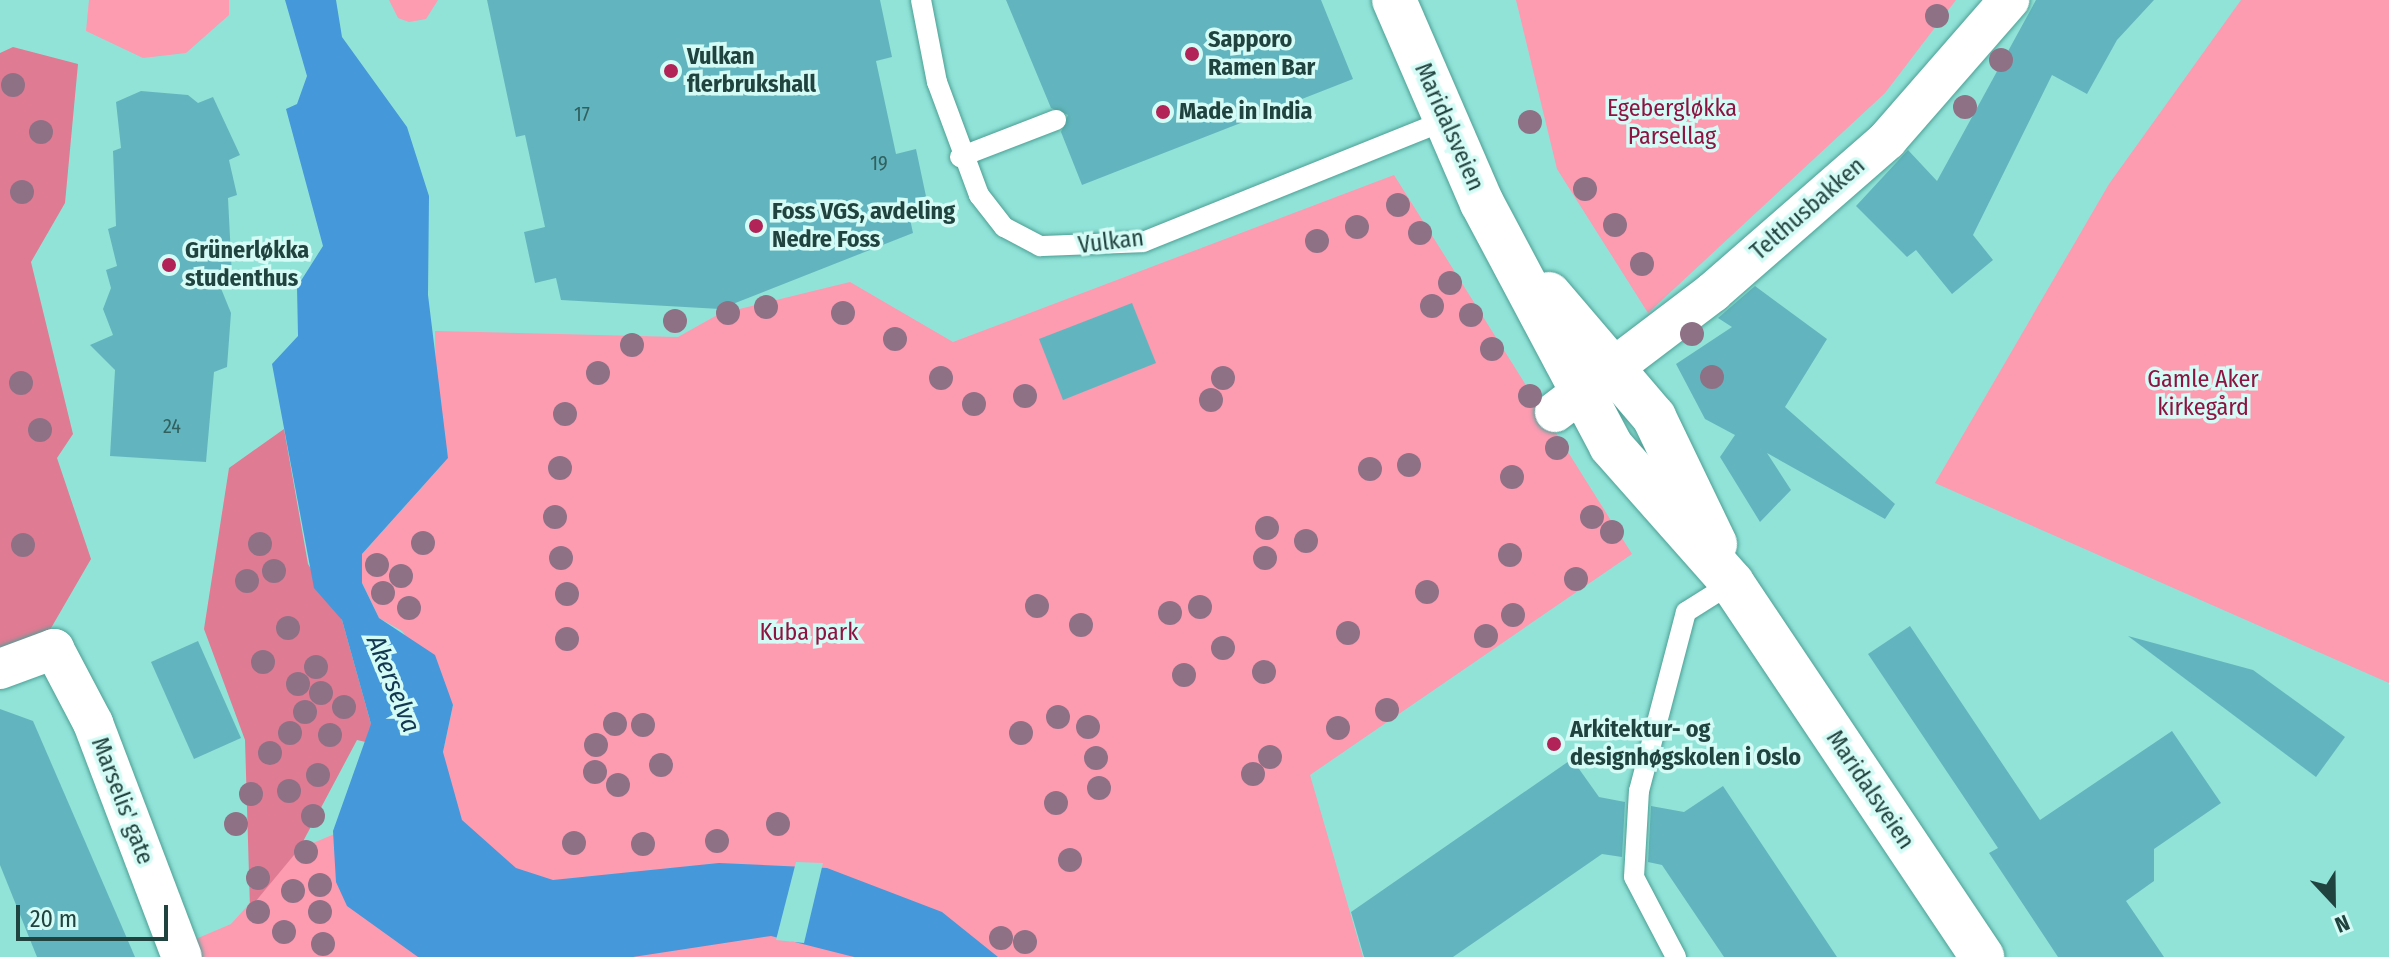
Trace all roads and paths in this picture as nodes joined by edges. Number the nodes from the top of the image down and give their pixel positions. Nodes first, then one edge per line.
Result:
1 (921, 0) edge
2 (1394, 0) edge
3 (2009, 0) edge
4 (1056, 120) dead end
5 (1446, 120) junction
6 (960, 157) junction
7 (1583, 389) junction
8 (1732, 583) junction
9 (0, 669) edge
10 (182, 957) edge
11 (1676, 957) edge
12 (1982, 957) edge

1 - 6 lane, Vulkan
2 - 5 main road, Maridalsveien
3 - 7 street, Telthusbakken
4 - 6 lane
5 - 6 lane, Vulkan
5 - 7 main road, Maridalsveien
7 - 8 main road, Maridalsveien
8 - 11 lane
8 - 12 main road, Maridalsveien
9 - 10 street, Marselis' gate

